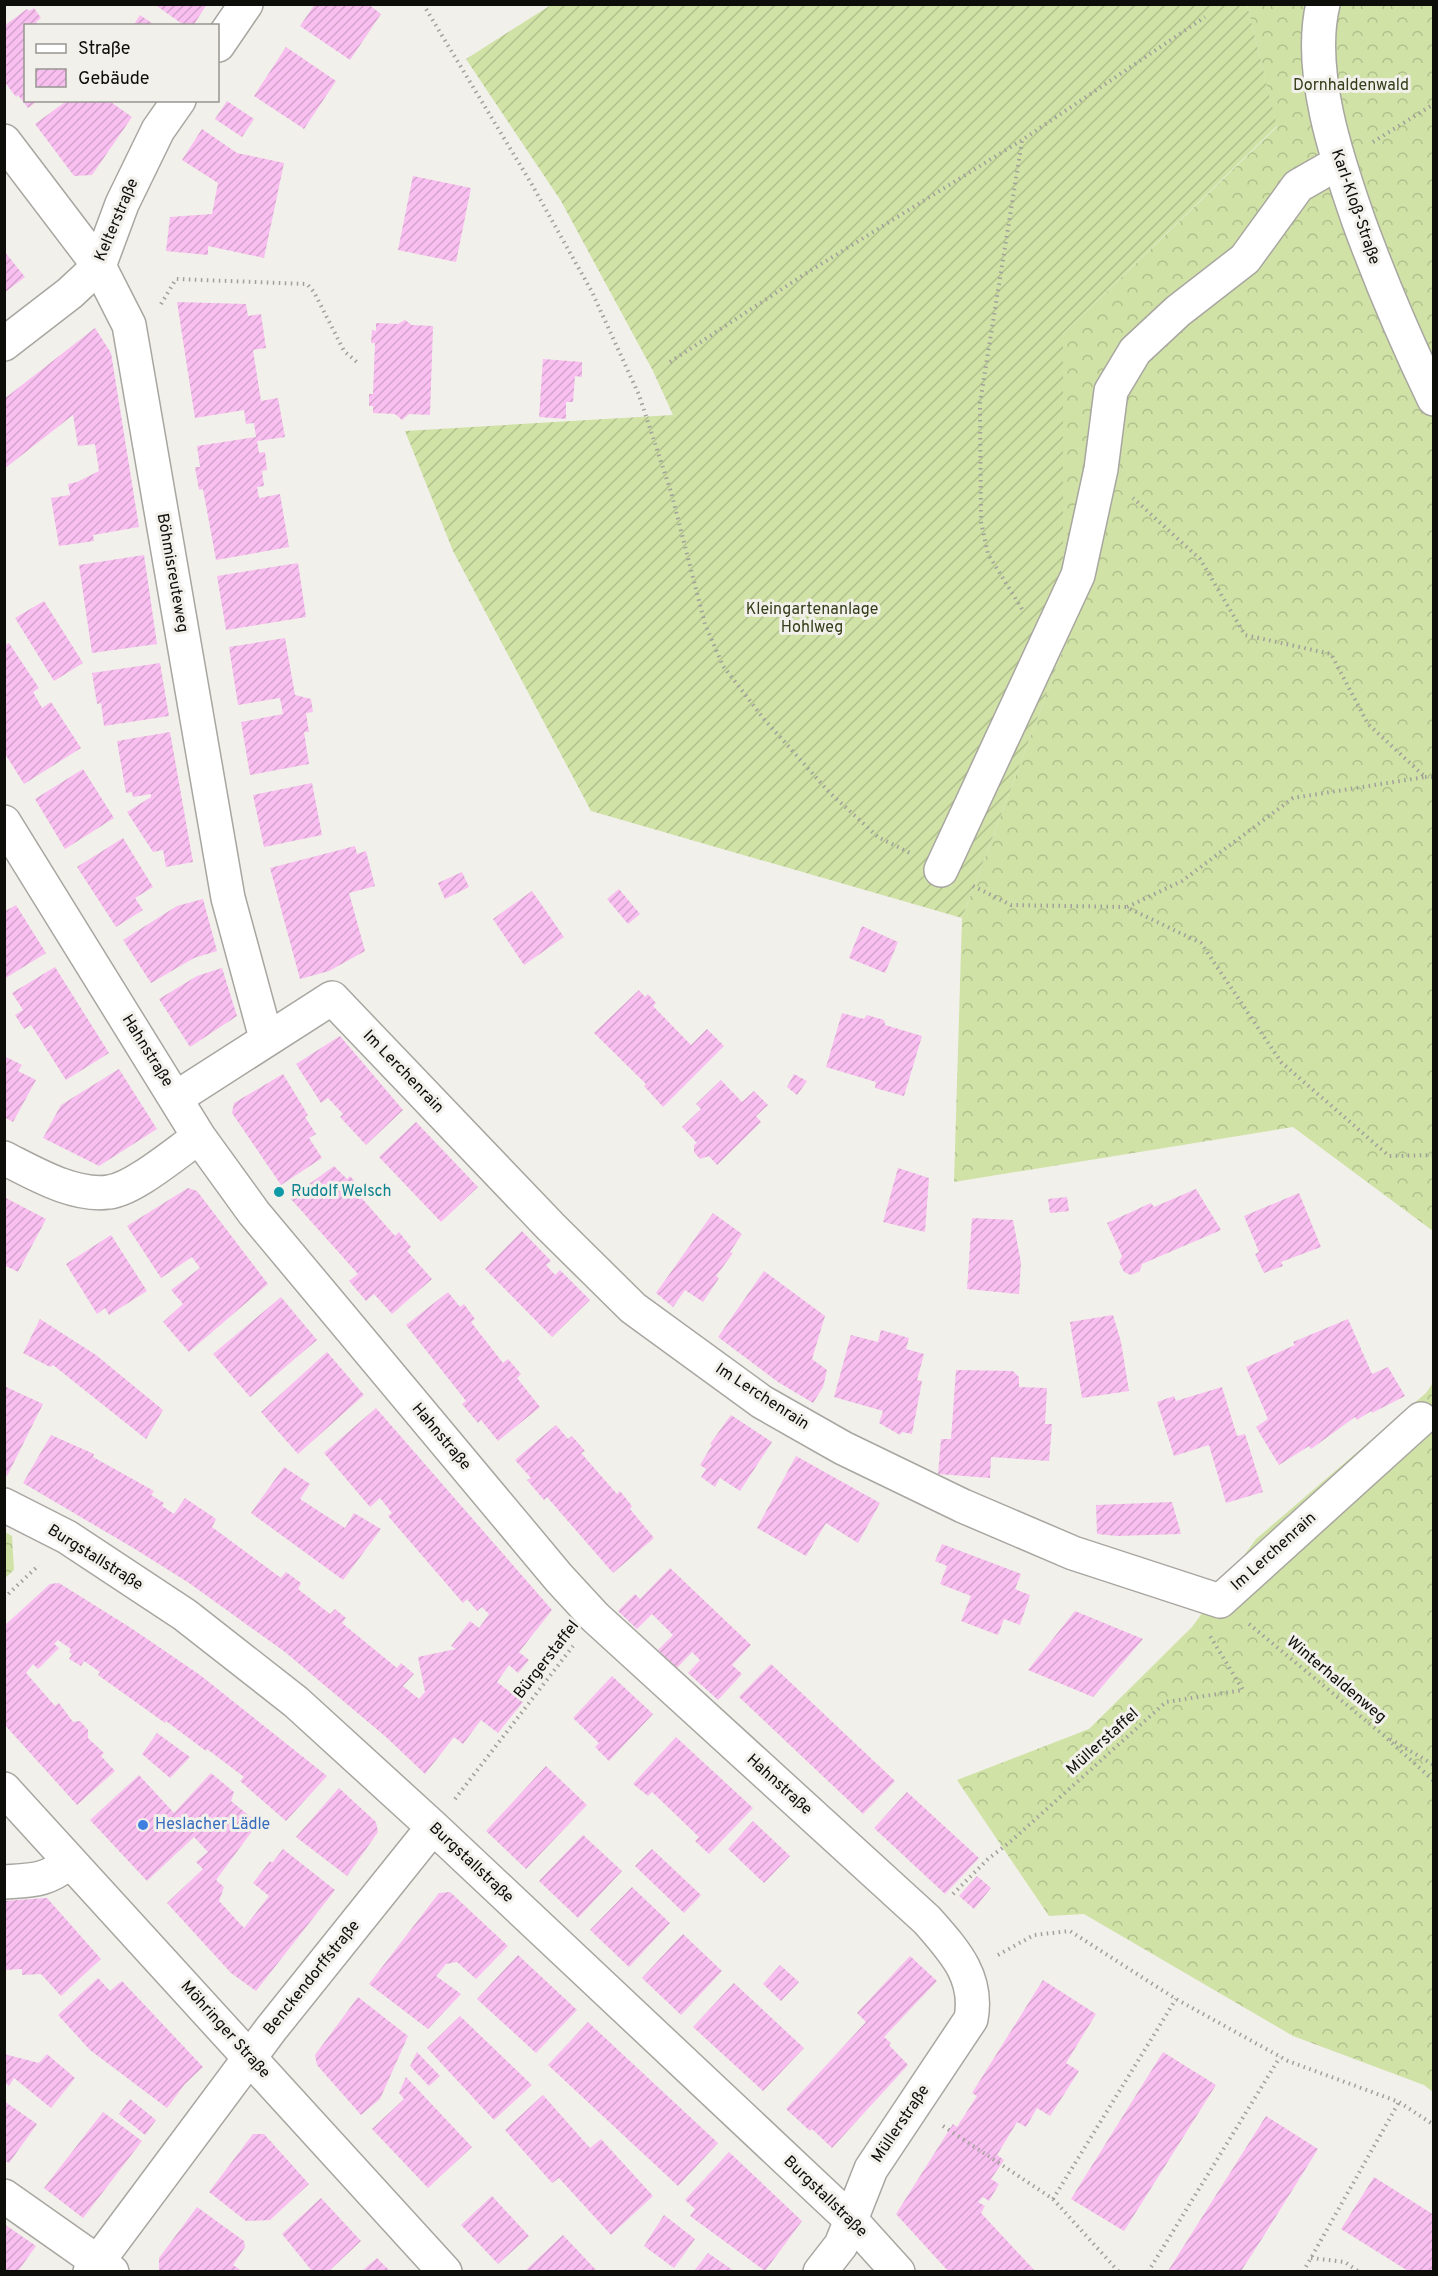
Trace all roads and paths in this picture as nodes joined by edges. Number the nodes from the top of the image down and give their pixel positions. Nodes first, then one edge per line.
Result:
1 (246, 4) edge
2 (423, 4) edge
3 (1323, 4) edge
4 (1206, 17) dead end
5 (219, 44) edge
6 (178, 102) edge
7 (1434, 104) edge
8 (1022, 140) junction
9 (4, 141) edge
10 (1338, 164) junction
11 (99, 266) junction
12 (129, 325) junction
13 (4, 344) edge
14 (670, 362) dead end
15 (359, 364) dead end
16 (1434, 399) edge
17 (1101, 469) junction
18 (1045, 645) junction
19 (1425, 777) junction
20 (1434, 777) edge
21 (4, 822) edge
22 (941, 870) junction
23 (1126, 907) junction
24 (266, 1038) junction
25 (176, 1098) junction
26 (199, 1137) junction
27 (1434, 1155) edge
28 (4, 1158) edge
29 (1421, 1419) dead end
30 (4, 1506) edge
31 (67, 1537) junction
32 (4, 1598) edge
33 (1220, 1601) junction
34 (595, 1617) junction
35 (1382, 1734) junction
36 (1434, 1765) edge
37 (1434, 1781) edge
38 (4, 1789) edge
39 (433, 1827) junction
40 (70, 1862) junction
41 (4, 1882) edge
42 (927, 1920) junction
43 (1011, 1946) dead end
44 (967, 1976) joint
45 (1176, 1999) junction
46 (1280, 2057) junction
47 (250, 2058) junction
48 (1399, 2102) junction
49 (913, 2106) junction
50 (1434, 2124) edge
51 (4, 2196) edge
52 (1053, 2199) junction
53 (850, 2220) junction
54 (1311, 2258) junction
55 (100, 2268) edge
56 (445, 2271) edge
57 (820, 2271) edge
58 (898, 2271) edge
59 (1119, 2271) edge
60 (1148, 2271) edge
61 (1303, 2271) edge
62 (1359, 2271) edge

1 - 5 street
2 - 22 path
3 - 10 street, Karl-Kloß-Straße
4 - 8 path
6 - 11 street, Kelterstraße
7 - 10 path
8 - 14 path
8 - 18 path
9 - 11 street, Böhmisreuteweg
10 - 16 street, Karl-Kloß-Straße
10 - 17 street
11 - 12 street, Böhmisreuteweg
11 - 13 street, Kelterstraße
12 - 15 path
12 - 24 street, Böhmisreuteweg
17 - 18 street
17 - 19 path
18 - 22 street
19 - 20 path
19 - 23 path
21 - 25 street, Hahnstraße
22 - 23 path
23 - 27 path
24 - 25 street, Im Lerchenrain
24 - 33 street, Im Lerchenrain
25 - 26 street, Hahnstraße
26 - 28 street
26 - 34 street, Hahnstraße
29 - 33 street, Im Lerchenrain
30 - 31 street, Burgstallstraße
31 - 32 path
31 - 39 street, Burgstallstraße
33 - 35 path, Winterhaldenweg
33 - 42 path, Müllerstaffel
34 - 39 path, Bürgerstaffel
34 - 42 street, Hahnstraße
35 - 36 path
35 - 37 path, Winterhaldenweg
38 - 40 street, Möhringer Straße
39 - 47 street, Benckendorffstraße
39 - 53 street, Burgstallstraße
40 - 41 street
40 - 47 street, Möhringer Straße
42 - 44 street, Hahnstraße
43 - 45 path
44 - 49 street, Müllerstraße
45 - 46 path
45 - 52 path
46 - 48 path
46 - 60 path
47 - 55 street, Benckendorffstraße
47 - 56 street, Möhringer Straße
48 - 50 path
48 - 54 path
49 - 52 path
49 - 53 street, Müllerstraße
51 - 55 street
52 - 59 path
53 - 57 street, Müllerstraße
53 - 58 street, Burgstallstraße
54 - 61 path
54 - 62 path

